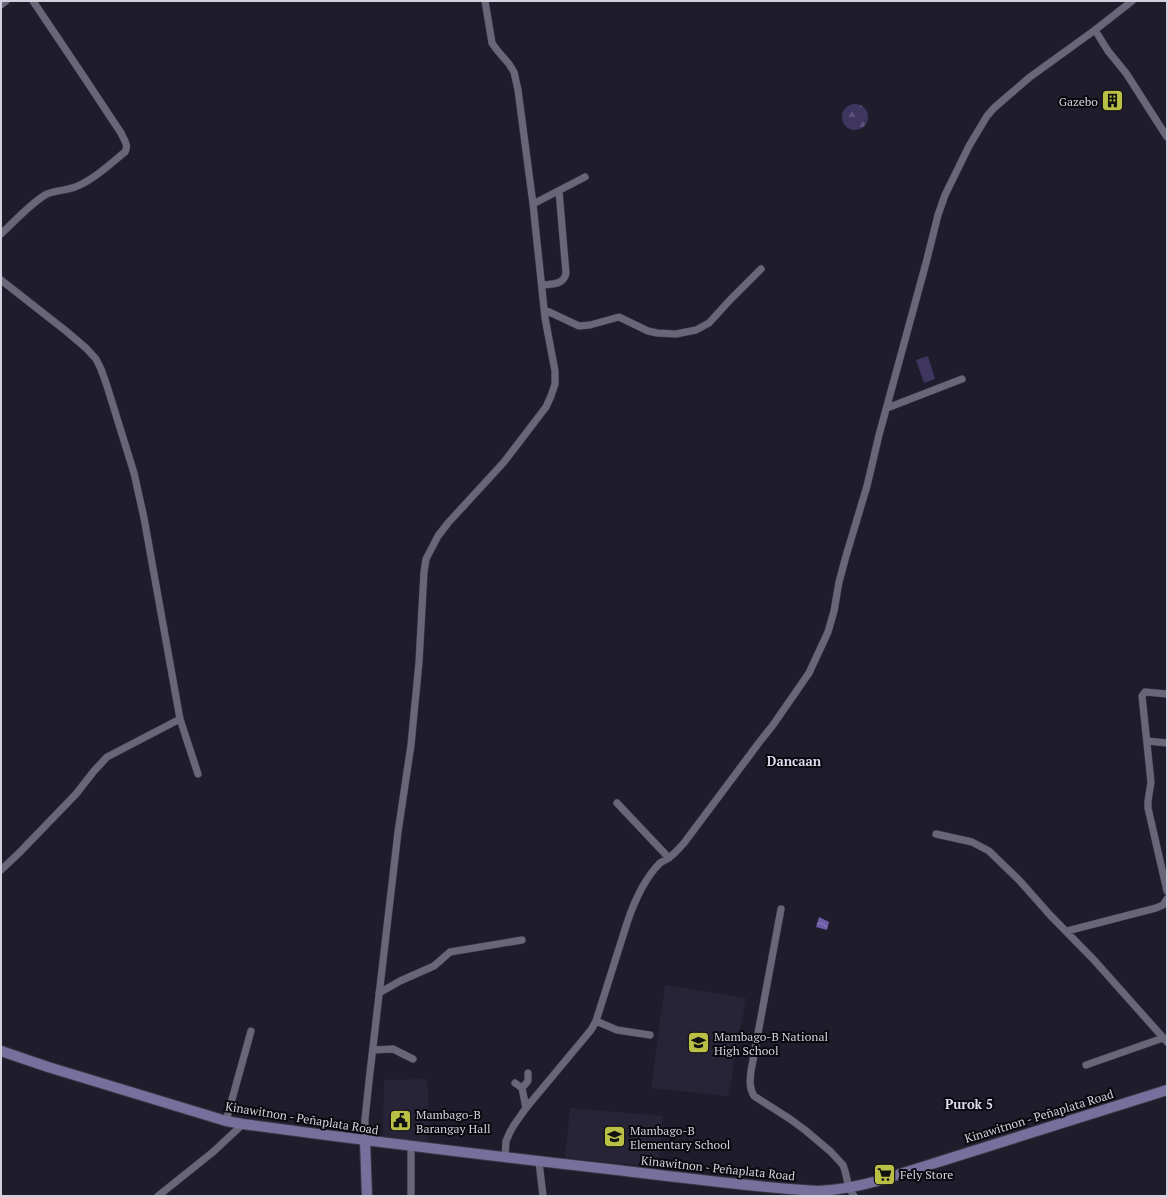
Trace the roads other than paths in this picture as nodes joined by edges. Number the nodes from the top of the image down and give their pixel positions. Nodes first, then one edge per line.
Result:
1 (6, 1) edge
2 (32, 1) edge
3 (485, 1) edge
4 (1132, 1) edge
5 (1, 5) edge
6 (1095, 30) junction
7 (1167, 137) edge
8 (585, 177) dead end
9 (559, 191) junction
10 (533, 204) junction
11 (1, 234) edge
12 (761, 269) dead end
13 (1, 280) edge
14 (542, 285) junction
15 (544, 310) junction
16 (962, 379) dead end
17 (887, 408) junction
18 (1167, 694) edge
19 (180, 720) junction
20 (1148, 741) junction
21 (1167, 743) edge
22 (198, 774) dead end
23 (617, 803) dead end
24 (936, 834) dead end
25 (669, 858) junction
26 (1, 870) edge
27 (1167, 891) edge
28 (1167, 899) edge
29 (782, 909) dead end
30 (1067, 931) junction
31 (515, 932) dead end
32 (380, 993) junction
33 (596, 1021) junction
34 (251, 1031) dead end
35 (650, 1035) dead end
36 (1165, 1040) edge
37 (373, 1050) junction
38 (1, 1051) edge
39 (413, 1059) dead end
40 (1086, 1065) dead end
41 (528, 1074) dead end
42 (515, 1083) dead end
43 (522, 1088) junction
44 (1167, 1090) edge
45 (526, 1108) junction
46 (226, 1121) junction
47 (243, 1124) junction
48 (365, 1141) junction
49 (411, 1147) junction
50 (505, 1158) junction
51 (539, 1162) junction
52 (851, 1192) edge
53 (158, 1196) edge
54 (367, 1196) edge
55 (411, 1196) edge
56 (543, 1196) edge

1 - 5 street
2 - 11 street
3 - 10 street
4 - 6 street
6 - 7 street
6 - 17 street
8 - 9 street
9 - 10 street
9 - 14 street
10 - 14 street
12 - 15 street
13 - 19 street
14 - 15 street
15 - 32 street
16 - 17 street
17 - 25 street
18 - 20 street
19 - 22 street
19 - 26 street
20 - 21 street
20 - 27 street
23 - 25 street
24 - 30 street
25 - 33 street
28 - 30 street
29 - 52 street
30 - 36 street
31 - 32 street
32 - 37 street
33 - 35 street
33 - 45 street
34 - 46 street
36 - 40 street
37 - 39 street
37 - 48 street
38 - 46 street, Kinawitnon - Peñaplata Road
41 - 43 street
42 - 43 street
43 - 45 street
44 - 52 street, Kinawitnon - Peñaplata Road
45 - 50 street
46 - 47 street, Kinawitnon - Peñaplata Road
47 - 48 street, Kinawitnon - Peñaplata Road
47 - 53 street
48 - 49 street, Kinawitnon - Peñaplata Road
48 - 54 street
49 - 50 street, Kinawitnon - Peñaplata Road
49 - 55 street
50 - 51 street, Kinawitnon - Peñaplata Road
51 - 52 street, Kinawitnon - Peñaplata Road
51 - 56 street

